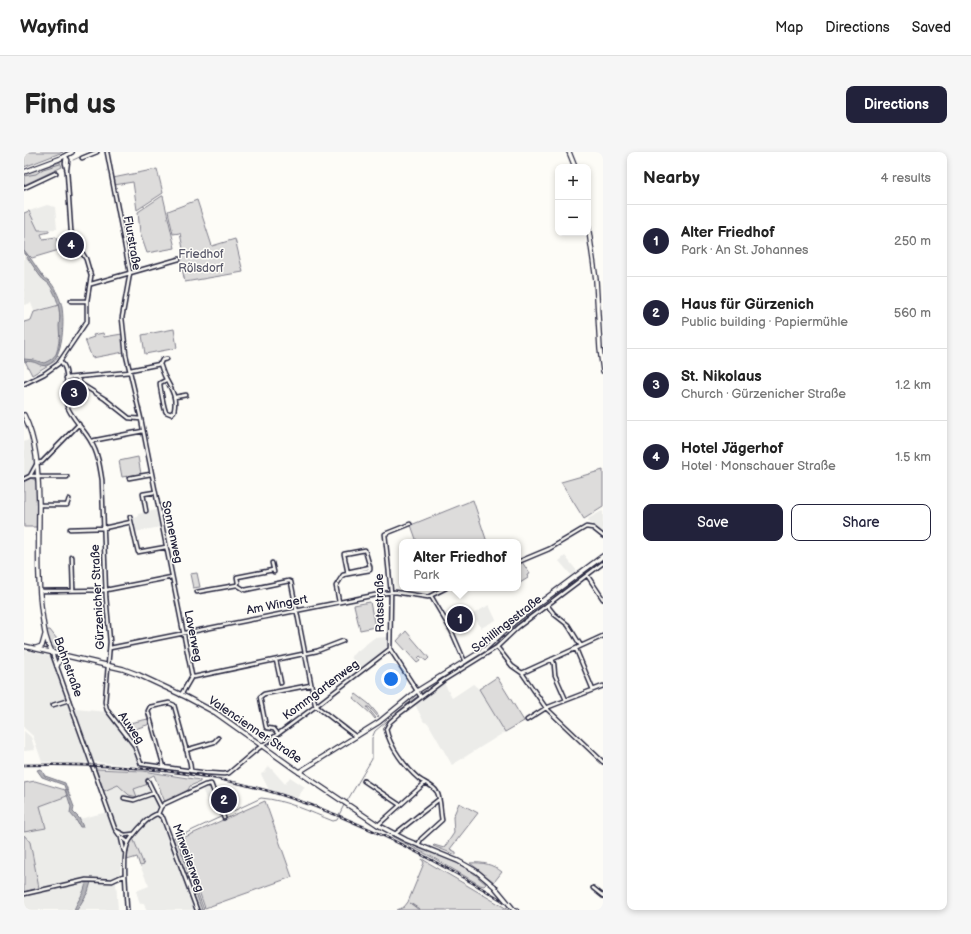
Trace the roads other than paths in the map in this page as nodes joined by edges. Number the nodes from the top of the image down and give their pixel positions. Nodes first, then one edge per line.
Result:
1 (72, 152) edge
2 (97, 152) edge
3 (107, 152) edge
4 (569, 152) edge
5 (66, 154) edge
6 (82, 158) dead end
7 (574, 164) edge
8 (24, 172) edge
9 (56, 173) dead end
10 (24, 188) edge
11 (590, 236) edge
12 (179, 259) dead end
13 (130, 273) junction
14 (91, 284) junction
15 (71, 301) dead end
16 (87, 301) junction
17 (167, 358) dead end
18 (61, 362) junction
19 (160, 364) junction
20 (130, 371) junction
21 (603, 371) edge
22 (77, 377) junction
23 (66, 378) junction
24 (166, 380) junction
25 (24, 384) edge
26 (186, 395) dead end
27 (175, 397) junction
28 (24, 416) edge
29 (141, 419) junction
30 (79, 424) junction
31 (143, 431) junction
32 (91, 441) junction
33 (37, 462) junction
34 (151, 474) junction
35 (30, 476) junction
36 (38, 476) junction
37 (67, 477) dead end
38 (129, 478) dead end
39 (24, 479) edge
40 (155, 492) junction
41 (69, 499) dead end
42 (39, 506) junction
43 (146, 511) dead end
44 (130, 517) dead end
45 (131, 522) junction
46 (410, 524) dead end
47 (104, 528) junction
48 (70, 529) dead end
49 (603, 536) edge
50 (166, 547) junction
51 (603, 556) edge
52 (72, 558) dead end
53 (521, 561) edge
54 (603, 562) edge
55 (272, 564) dead end
56 (348, 573) junction
57 (587, 575) junction
58 (172, 577) junction
59 (237, 585) junction
60 (73, 590) junction
61 (106, 590) junction
62 (40, 591) junction
63 (440, 591) edge
64 (197, 592) dead end
65 (391, 592) junction
66 (431, 596) junction
67 (603, 599) edge
68 (339, 602) junction
69 (547, 605) junction
70 (297, 611) junction
71 (45, 632) junction
72 (184, 634) junction
73 (603, 636) edge
74 (343, 641) dead end
75 (24, 646) edge
76 (581, 646) junction
77 (497, 647) junction
78 (35, 648) junction
79 (110, 648) junction
80 (576, 648) junction
81 (390, 649) junction
82 (52, 652) junction
83 (305, 654) junction
84 (67, 655) junction
85 (552, 659) junction
86 (276, 660) junction
87 (465, 662) junction
88 (107, 665) junction
89 (57, 666) junction
90 (522, 673) junction
91 (192, 676) junction
92 (281, 683) dead end
93 (311, 684) junction
94 (603, 686) edge
95 (593, 690) junction
96 (417, 691) junction
97 (181, 695) junction
98 (421, 697) junction
99 (69, 700) junction
100 (566, 700) junction
101 (53, 705) dead end
102 (316, 706) junction
103 (546, 708) junction
104 (527, 720) dead end
105 (278, 734) junction
106 (356, 737) junction
107 (218, 738) dead end
108 (262, 746) junction
109 (186, 750) junction
110 (603, 762) edge
111 (164, 767) junction
112 (191, 771) junction
113 (299, 772) junction
114 (227, 774) joint
115 (148, 781) dead end
116 (364, 781) dead end
117 (425, 783) junction
118 (154, 793) junction
119 (124, 798) dead end
120 (438, 800) junction
121 (400, 805) junction
122 (161, 807) junction
123 (158, 814) junction
124 (224, 817) dead end
125 (378, 825) junction
126 (115, 829) junction
127 (119, 832) junction
128 (133, 834) junction
129 (394, 834) junction
130 (120, 836) junction
131 (128, 841) junction
132 (418, 845) junction
133 (125, 853) junction
134 (125, 875) junction
135 (594, 888) dead end
136 (24, 894) edge
137 (603, 896) edge
138 (127, 910) edge
139 (197, 910) edge
140 (514, 910) edge

1 - 5 main road
2 - 6 street
3 - 13 street, Flurstraße
4 - 7 main road
5 - 8 main road
5 - 14 street
9 - 10 street
11 - 21 main road
12 - 13 street
13 - 14 street
13 - 20 street, Flurstraße
14 - 16 street
15 - 16 street
16 - 18 street
17 - 19 street
18 - 23 street, Gürzenicher Straße
18 - 25 street
19 - 20 street
19 - 24 street
20 - 22 street
20 - 29 street, Flurstraße
22 - 23 street
22 - 29 street
23 - 30 street, Gürzenicher Straße
24 - 27 street
24 - 27 street
26 - 27 street
28 - 33 main road, Bahnstraße
29 - 31 street, Flurstraße
30 - 32 street, Gürzenicher Straße
30 - 33 street
31 - 32 street
31 - 34 street, Sonnenweg
32 - 47 street, Gürzenicher Straße
33 - 35 street
33 - 36 main road, Bahnstraße
34 - 38 street
34 - 40 street, Sonnenweg
35 - 36 street
35 - 39 street
36 - 37 street
36 - 42 main road, Bahnstraße
40 - 43 street, Sonnenweg
40 - 50 street, Sonnenweg
41 - 42 street
42 - 62 main road, Bahnstraße
44 - 45 street
45 - 47 street, Gürzenicher Straße
45 - 50 street
46 - 65 street, Ratsstraße
47 - 48 street, Gürzenicher Straße
47 - 61 street, Gürzenicher Straße
49 - 53 street
50 - 58 street, Sonnenweg
51 - 87 main road, Schillingsstraße
52 - 60 street
54 - 57 street, Schillingsstraße
55 - 59 street
56 - 56 street
56 - 68 street
57 - 67 street
57 - 69 street, Schillingsstraße
58 - 61 street
58 - 72 street, Laverweg
59 - 64 street
59 - 70 street
60 - 61 street
60 - 62 street
61 - 79 street, Gürzenicher Straße
62 - 71 main road, Bahnstraße
63 - 66 street
65 - 66 street, Am Wingert
65 - 68 street, Am Wingert
65 - 81 street, Ratsstraße
66 - 87 street
68 - 70 street, Am Wingert
69 - 76 street
69 - 77 street, Schillingsstraße
70 - 72 street, Am Wingert
70 - 83 street
71 - 78 main road
71 - 82 main road, Bahnstraße
72 - 79 street, Am Wingert
72 - 91 street, Laverweg
73 - 76 street
74 - 83 street
75 - 78 main road, Valencienner Straße
76 - 80 street
77 - 90 street
77 - 98 street, Schillingsstraße
78 - 82 main road, Valencienner Straße
79 - 88 street, Gürzenicher Straße
80 - 85 street
80 - 95 street
81 - 96 street, Ratsstraße
81 - 102 street, Kommgartenweg
82 - 84 main road, Valencienner Straße
82 - 89 street, Bahnstraße
83 - 86 street
83 - 93 street
84 - 88 main road, Valencienner Straße
84 - 89 main road
85 - 90 street
85 - 100 street
86 - 91 street
86 - 92 street
87 - 96 main road, Schillingsstraße
88 - 97 main road, Valencienner Straße
88 - 111 street, Auweg
89 - 99 street, Bahnstraße
90 - 103 street
91 - 97 street, Laverweg
93 - 102 street
93 - 105 street
94 - 95 street
95 - 100 street
96 - 98 street
96 - 106 main road, Schillingsstraße
97 - 108 main road, Valencienner Straße
98 - 117 street, Schillingsstraße
99 - 101 street
99 - 126 street, Bahnstraße
100 - 103 street
102 - 105 street, Kommgartenweg
102 - 106 street
103 - 104 street
103 - 110 street
105 - 108 street, Kommgartenweg
106 - 113 main road, Schillingsstraße
107 - 109 street
108 - 113 main road, Valencienner Straße
108 - 114 street, Kommgartenweg
109 - 111 street
109 - 112 street
111 - 112 street, Auweg
112 - 114 street, Auweg
113 - 125 main road, Valencienner Straße
115 - 118 street
116 - 121 street
117 - 120 street
117 - 121 street
118 - 119 street
118 - 122 street
120 - 129 street
120 - 132 street
121 - 125 street
122 - 123 street
122 - 124 street
123 - 128 street
123 - 139 street, Mirweilerweg
125 - 129 main road, Valencienner Straße
126 - 127 street
126 - 130 street, Bahnstraße
127 - 128 street
127 - 131 street
128 - 131 street
129 - 132 main road, Valencienner Straße
130 - 131 street, Bahnstraße
130 - 133 street, Bahnstraße
131 - 133 street
132 - 140 main road, Valencienner Straße, bridge
133 - 134 street
134 - 136 street
134 - 138 street
135 - 137 street

